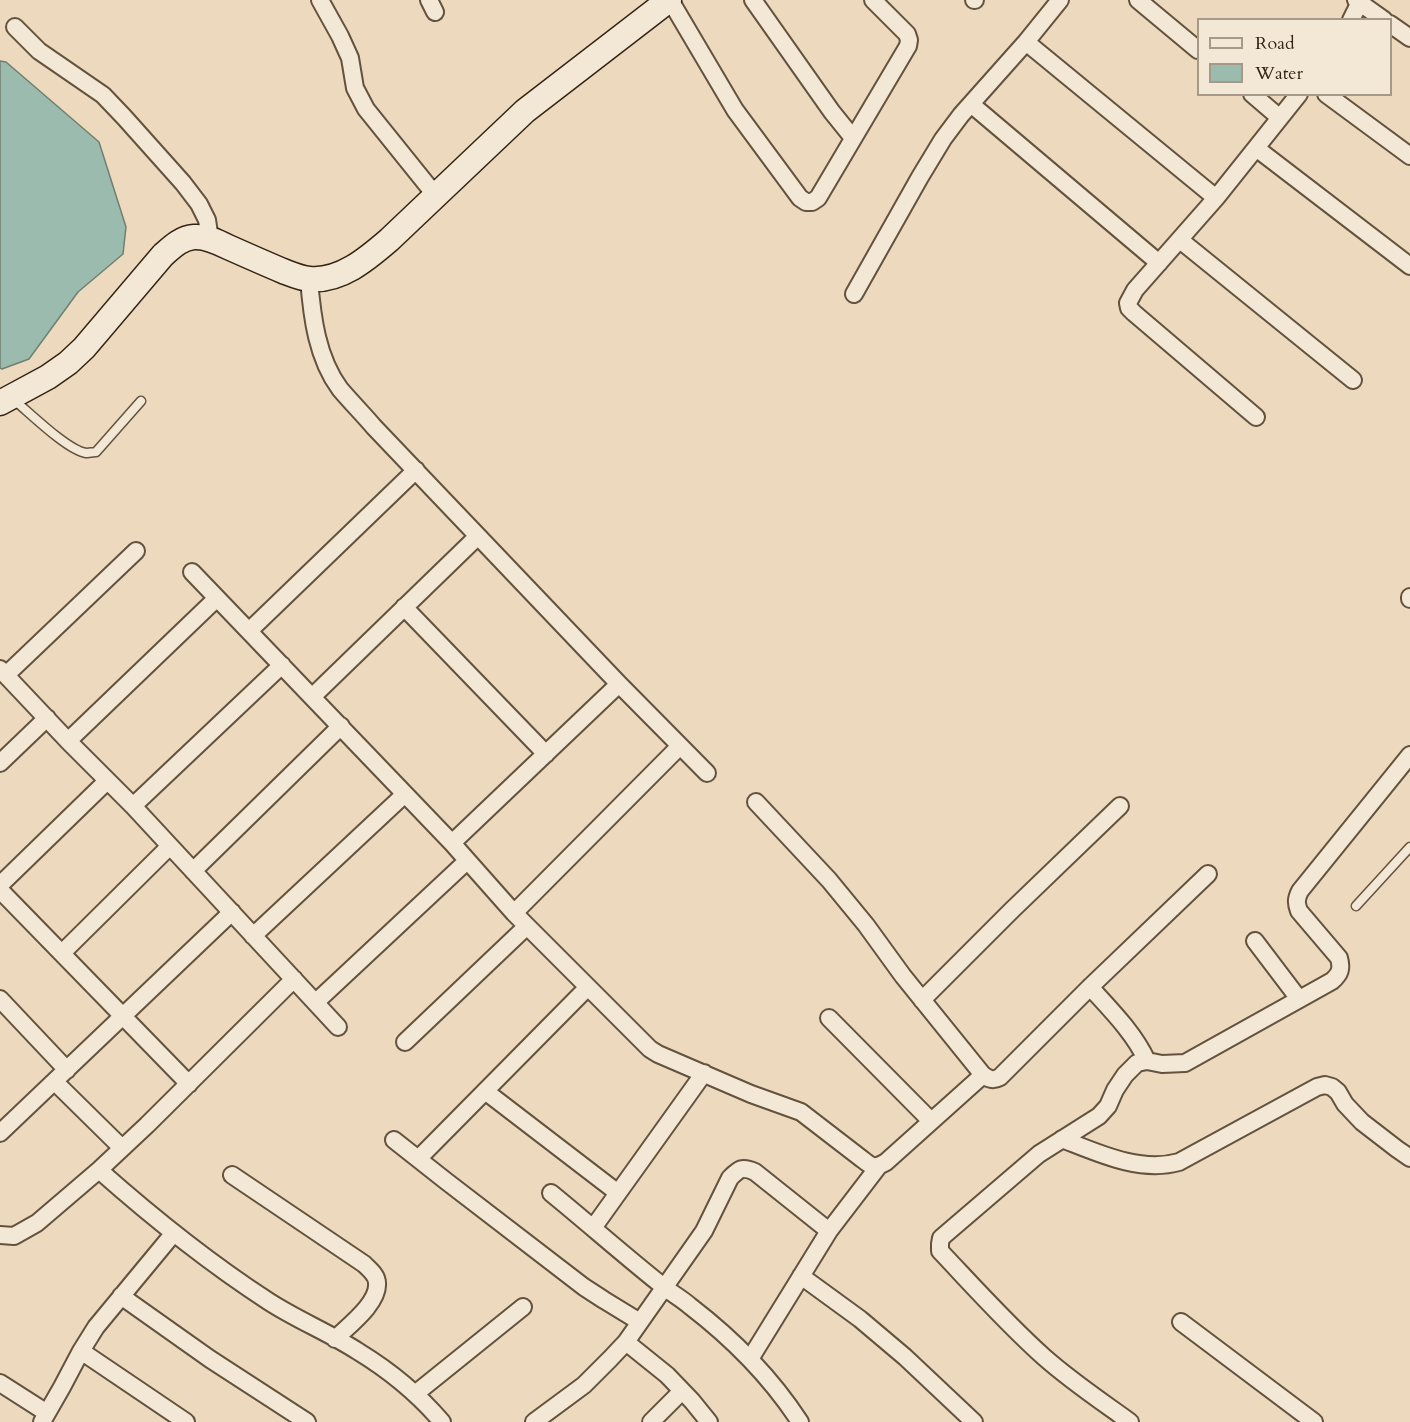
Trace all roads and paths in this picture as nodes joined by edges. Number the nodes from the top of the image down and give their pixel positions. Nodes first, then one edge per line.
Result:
1 (320, 0) edge
2 (669, 0) edge
3 (753, 0) edge
4 (873, 0) edge
5 (1060, 0) edge
6 (1138, 0) edge
7 (1359, 1) edge
8 (1352, 18) edge
9 (1380, 18) edge
10 (1392, 25) edge
11 (15, 27) dead end
12 (1410, 38) edge
13 (1026, 42) junction
14 (1197, 49) edge
15 (1254, 96) edge
16 (1297, 96) edge
17 (1329, 96) edge
18 (971, 104) junction
19 (1280, 118) junction
20 (853, 138) junction
21 (1256, 148) junction
22 (1410, 156) edge
23 (436, 196) junction
24 (1216, 198) junction
25 (210, 239) junction
26 (1179, 240) junction
27 (1159, 263) junction
28 (1410, 266) edge
29 (309, 279) junction
30 (854, 294) dead end
31 (1353, 380) dead end
32 (5, 400) edge
33 (141, 401) dead end
34 (1256, 417) dead end
35 (416, 470) junction
36 (478, 536) junction
37 (136, 551) dead end
38 (192, 572) dead end
39 (217, 598) junction
40 (404, 607) junction
41 (249, 631) junction
42 (282, 665) junction
43 (3, 672) edge
44 (619, 684) junction
45 (312, 697) junction
46 (47, 718) junction
47 (341, 726) junction
48 (68, 741) junction
49 (680, 746) junction
50 (546, 754) junction
51 (1410, 755) edge
52 (0, 763) edge
53 (707, 773) dead end
54 (107, 781) junction
55 (405, 794) junction
56 (756, 802) dead end
57 (133, 806) junction
58 (1120, 806) dead end
59 (452, 843) junction
60 (170, 846) junction
61 (1410, 847) edge
62 (467, 861) junction
63 (193, 871) junction
64 (1208, 874) dead end
65 (0, 885) edge
66 (0, 890) edge
67 (1356, 906) dead end
68 (232, 912) junction
69 (514, 913) junction
70 (527, 926) junction
71 (253, 936) junction
72 (1255, 941) dead end
73 (62, 953) junction
74 (294, 979) junction
75 (588, 987) junction
76 (1090, 987) junction
77 (1299, 999) junction
78 (922, 1000) junction
79 (316, 1002) junction
80 (2, 1004) edge
81 (123, 1017) junction
82 (829, 1018) dead end
83 (339, 1027) dead end
84 (405, 1042) dead end
85 (1147, 1061) junction
86 (704, 1073) junction
87 (983, 1075) junction
88 (61, 1076) junction
89 (189, 1084) junction
90 (485, 1091) junction
91 (931, 1121) junction
92 (0, 1133) edge
93 (1062, 1139) junction
94 (394, 1140) dead end
95 (122, 1148) junction
96 (1410, 1158) edge
97 (418, 1159) junction
98 (878, 1167) junction
99 (99, 1170) junction
100 (232, 1176) dead end
101 (551, 1193) dead end
102 (618, 1193) junction
103 (593, 1228) junction
104 (829, 1231) junction
105 (173, 1234) junction
106 (0, 1235) edge
107 (801, 1276) junction
108 (665, 1288) junction
109 (122, 1296) junction
110 (523, 1307) dead end
111 (640, 1322) junction
112 (1181, 1322) dead end
113 (335, 1339) junction
114 (626, 1342) junction
115 (81, 1351) junction
116 (750, 1359) junction
117 (0, 1383) edge
118 (682, 1391) junction
119 (415, 1394) junction
120 (45, 1417) edge
121 (186, 1422) edge
122 (307, 1422) edge
123 (442, 1422) edge
124 (534, 1422) edge
125 (651, 1422) edge
126 (709, 1422) edge
127 (800, 1422) edge
128 (974, 1422) edge
129 (1130, 1422) edge
130 (1314, 1422) edge

1 - 23 street
2 - 20 street
2 - 23 street
3 - 20 street
4 - 20 street
5 - 13 street
6 - 14 street
7 - 8 street
7 - 9 street
10 - 12 street
11 - 25 street
13 - 18 street
13 - 24 street
15 - 19 street
16 - 19 street
17 - 22 street
18 - 27 street
18 - 30 street
19 - 21 street
21 - 24 street
21 - 28 street
23 - 29 street
24 - 26 street
25 - 29 street
25 - 32 street
26 - 27 street
26 - 31 street
27 - 34 street
29 - 35 street
32 - 33 lane
35 - 36 street
35 - 41 street
36 - 40 street
36 - 44 street
37 - 43 street
38 - 39 street
39 - 41 street
39 - 48 street
40 - 45 street
40 - 50 street
41 - 42 street
42 - 45 street
42 - 57 street
43 - 46 street
44 - 49 street
44 - 50 street
45 - 47 street
46 - 48 street
46 - 52 street
47 - 55 street
47 - 63 street
48 - 54 street
49 - 53 street
49 - 69 street
50 - 59 street
51 - 77 street
54 - 57 street
54 - 65 street
55 - 59 street
55 - 71 street
56 - 78 street
57 - 60 street
58 - 78 street
59 - 62 street
60 - 63 street
60 - 73 street
61 - 67 lane
62 - 69 street
62 - 79 street
63 - 68 street
64 - 76 street
66 - 73 street
68 - 71 street
68 - 81 street
69 - 70 street
70 - 75 street
70 - 84 street
71 - 74 street
72 - 77 street
73 - 81 street
74 - 79 street
74 - 89 street
75 - 86 street
75 - 90 street
76 - 85 street
76 - 87 street
77 - 85 street
78 - 87 street
79 - 83 street
80 - 88 street
81 - 88 street
81 - 89 street
82 - 91 street
85 - 93 street
86 - 98 street
86 - 102 street
87 - 91 street
88 - 92 street
88 - 95 street
89 - 95 street
90 - 97 street
90 - 102 street
91 - 98 street
93 - 96 street
93 - 129 street
94 - 97 street
95 - 99 street
97 - 111 street
98 - 104 street
99 - 105 street
99 - 106 street
100 - 113 street
101 - 103 street
102 - 103 street
103 - 108 street
104 - 107 street
104 - 108 street
105 - 109 street
105 - 113 street
107 - 116 street
107 - 128 street
108 - 111 street
108 - 116 street
109 - 115 street
109 - 122 street
110 - 119 street
111 - 114 street
112 - 130 street
113 - 119 street
114 - 118 street
114 - 124 street
115 - 120 street
115 - 121 street
116 - 127 street
117 - 120 street
118 - 125 street
118 - 126 street
119 - 123 street

